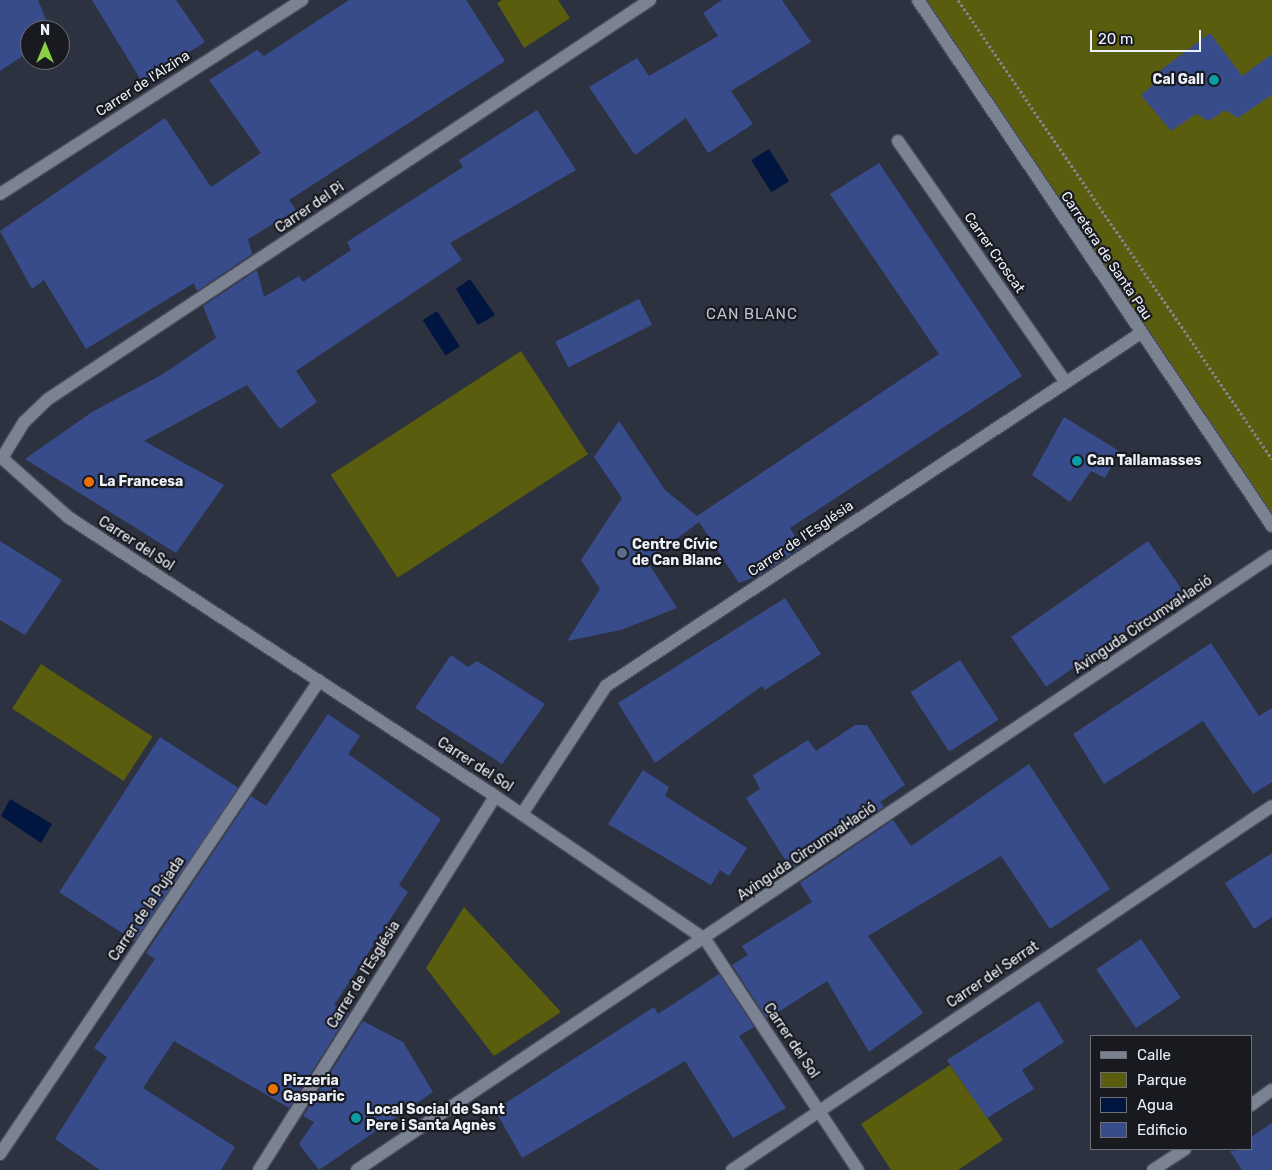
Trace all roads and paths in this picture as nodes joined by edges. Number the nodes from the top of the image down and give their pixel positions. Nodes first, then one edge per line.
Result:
1 (302, 0) edge
2 (918, 0) edge
3 (958, 0) edge
4 (647, 1) edge
5 (898, 141) dead end
6 (0, 194) edge
7 (1141, 333) junction
8 (1065, 381) junction
9 (1, 456) edge
10 (1272, 459) edge
11 (1272, 526) edge
12 (1272, 556) edge
13 (319, 681) junction
14 (496, 796) junction
15 (1272, 806) edge
16 (522, 814) junction
17 (705, 939) junction
18 (1272, 1090) edge
19 (1252, 1104) edge
20 (819, 1110) junction
21 (1183, 1150) edge
22 (0, 1154) edge
23 (259, 1170) edge
24 (357, 1170) edge
25 (732, 1170) edge
26 (858, 1170) edge
27 (1153, 1170) edge

1 - 6 street, Carrer de l'Alzina
2 - 7 street, Carretera de Santa Pau
3 - 10 path
4 - 9 street, Carrer del Pi
5 - 8 street, Carrer Croscat
7 - 8 street, Carrer de l'Església
7 - 11 street, Carretera de Santa Pau
8 - 16 street, Carrer de l'Església
9 - 13 street, Carrer del Sol
12 - 17 street, Avinguda Circumval·lació
13 - 14 street, Carrer del Sol
13 - 22 street, Carrer de la Pujada
14 - 16 street, Carrer del Sol
14 - 23 street, Carrer de l'Església
15 - 20 street, Carrer del Serrat
16 - 17 street, Carrer del Sol
17 - 20 street, Carrer del Sol
17 - 24 street, Avinguda Circumval·lació
18 - 19 street
20 - 25 street, Carrer del Serrat
20 - 26 street, Carrer del Sol
21 - 27 street

